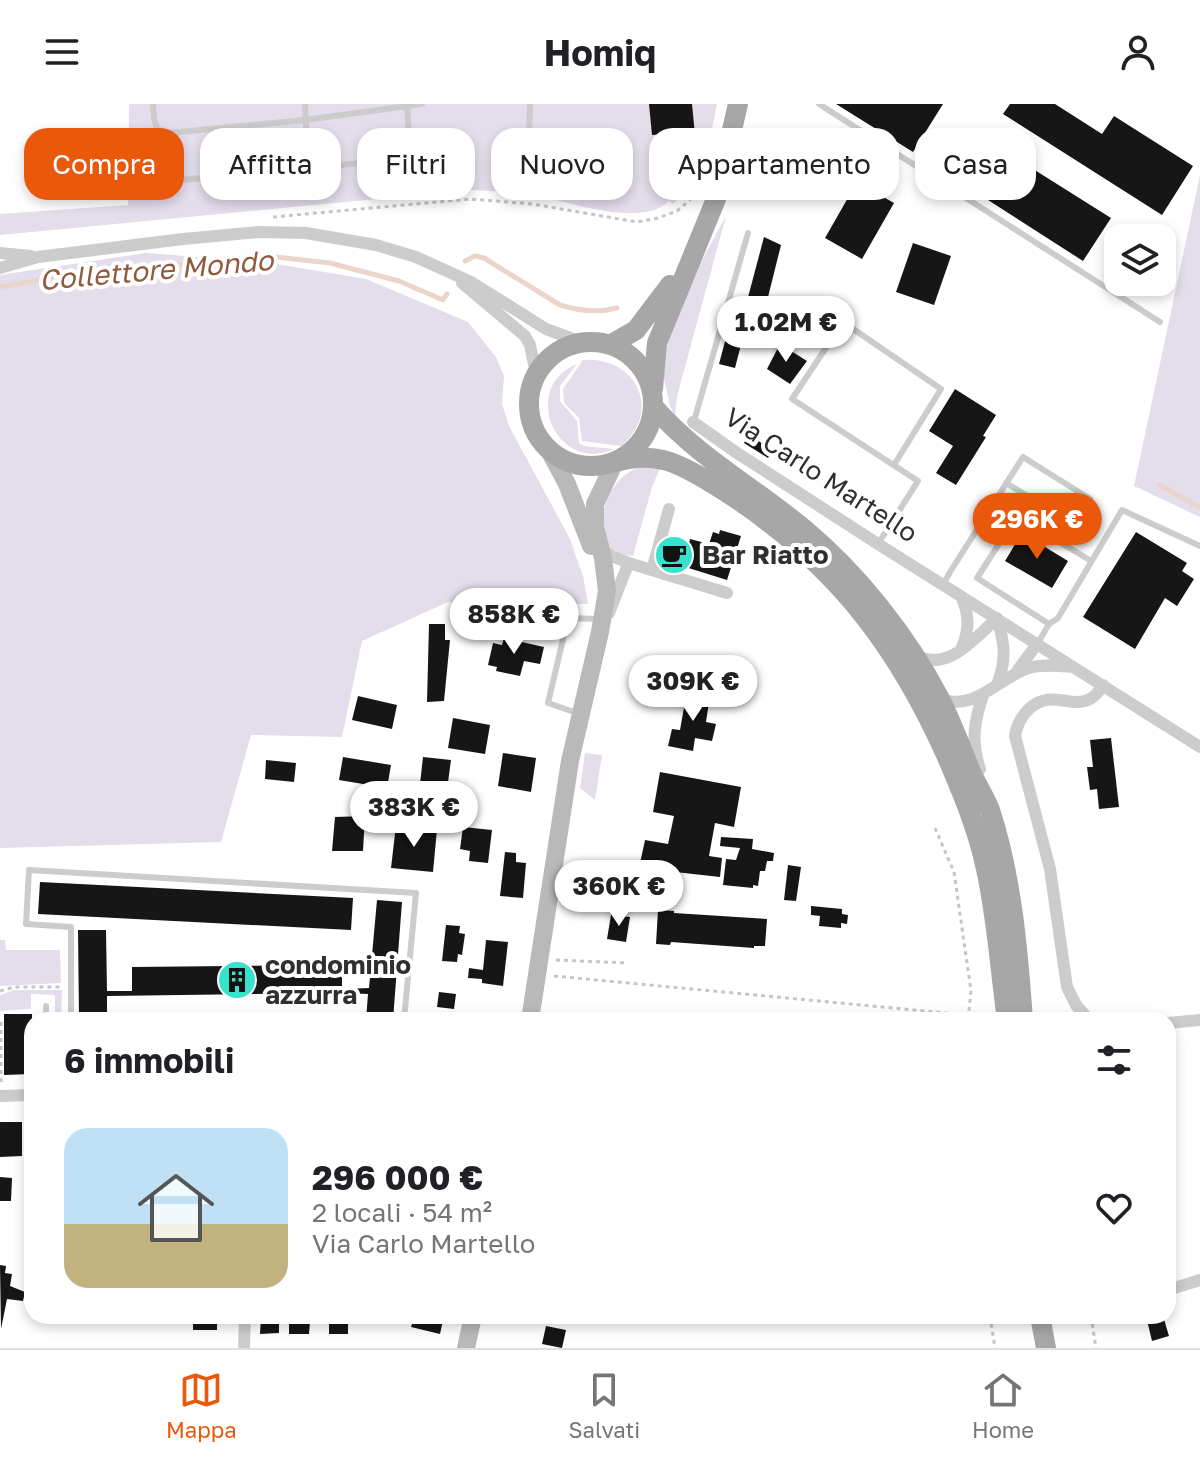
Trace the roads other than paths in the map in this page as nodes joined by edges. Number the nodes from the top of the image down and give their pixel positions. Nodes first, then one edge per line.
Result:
1 (153, 104) edge
2 (305, 104) edge
3 (422, 104) edge
4 (530, 104) edge
5 (738, 104) edge
6 (819, 104) edge
7 (408, 105) edge
8 (305, 120) junction
9 (305, 128) edge
10 (529, 128) edge
11 (341, 165) edge
12 (748, 233) dead end
13 (698, 241) junction
14 (0, 253) edge
15 (38, 257) junction
16 (0, 268) edge
17 (450, 273) junction
18 (1160, 322) dead end
19 (584, 343) junction
20 (610, 345) junction
21 (536, 374) junction
22 (653, 400) junction
23 (693, 422) joint
24 (549, 450) junction
25 (615, 462) junction
26 (894, 465) junction
27 (1006, 483) junction
28 (669, 509) dead end
29 (878, 544) junction
30 (600, 546) junction
31 (798, 546) junction
32 (1200, 546) edge
33 (1091, 561) junction
34 (632, 564) junction
35 (652, 570) junction
36 (943, 585) junction
37 (727, 593) dead end
38 (961, 596) junction
39 (602, 620) junction
40 (1049, 624) junction
41 (1038, 643) junction
42 (961, 650) junction
43 (911, 652) junction
44 (1076, 667) junction
45 (1012, 676) junction
46 (998, 682) junction
47 (1103, 685) junction
48 (983, 695) junction
49 (939, 698) junction
50 (580, 714) junction
51 (1200, 747) edge
52 (989, 807) junction
53 (46, 1006) dead end
54 (46, 1012) edge
55 (71, 1012) edge
56 (405, 1012) edge
57 (531, 1012) edge
58 (1006, 1012) edge
59 (1022, 1012) edge
60 (1082, 1012) edge
61 (1200, 1020) edge
62 (1176, 1022) edge
63 (1, 1089) edge
64 (24, 1093) edge
65 (1200, 1280) edge
66 (1176, 1288) edge
67 (245, 1324) edge
68 (471, 1324) edge
69 (1042, 1324) edge
70 (244, 1348) edge
71 (466, 1348) edge
72 (1046, 1348) edge

1 - 8 lane
2 - 8 lane
3 - 7 lane
4 - 10 lane
5 - 13 main road
6 - 18 lane
7 - 8 lane
7 - 11 lane
8 - 9 lane
12 - 23 lane
13 - 20 main road
13 - 22 main road
14 - 15 street
15 - 16 street
15 - 17 street
17 - 19 street
17 - 21 street
19 - 20 main road
19 - 21 main road
20 - 22 main road
21 - 24 main road
22 - 25 main road
22 - 43 main road, Via Carlo Martello
23 - 29 street, Via Carlo Martello
24 - 25 main road
24 - 39 main road
25 - 30 main road
25 - 31 main road, Via Carlo Martello
26 - 26 lane
26 - 29 lane
27 - 27 lane
27 - 36 lane
28 - 35 street
29 - 36 street, Via Carlo Martello
30 - 34 street
30 - 39 main road
31 - 49 street, Via Carlo Martello
31 - 58 main road, Via Carlo Martello
32 - 33 lane
33 - 40 lane
33 - 40 lane
34 - 35 street
34 - 39 street
35 - 37 street
36 - 38 street, Via Carlo Martello
38 - 41 street, Via Carlo Martello
38 - 42 street
39 - 50 main road
39 - 50 lane
40 - 41 lane
41 - 44 street, Via Carlo Martello
41 - 45 street
42 - 43 street
42 - 46 street
43 - 49 main road, Via Carlo Martello
44 - 45 street
44 - 47 street, Via Carlo Martello
45 - 46 street
46 - 48 street
47 - 51 street, Via Carlo Martello
47 - 60 street
48 - 49 street
48 - 52 street, Via Carlo Martello
49 - 52 main road, Via Carlo Martello
50 - 57 main road
52 - 59 main road, Via Carlo Martello
53 - 54 lane
55 - 56 lane
61 - 62 street
63 - 64 street
65 - 66 street
67 - 70 street
68 - 71 main road
69 - 72 main road

